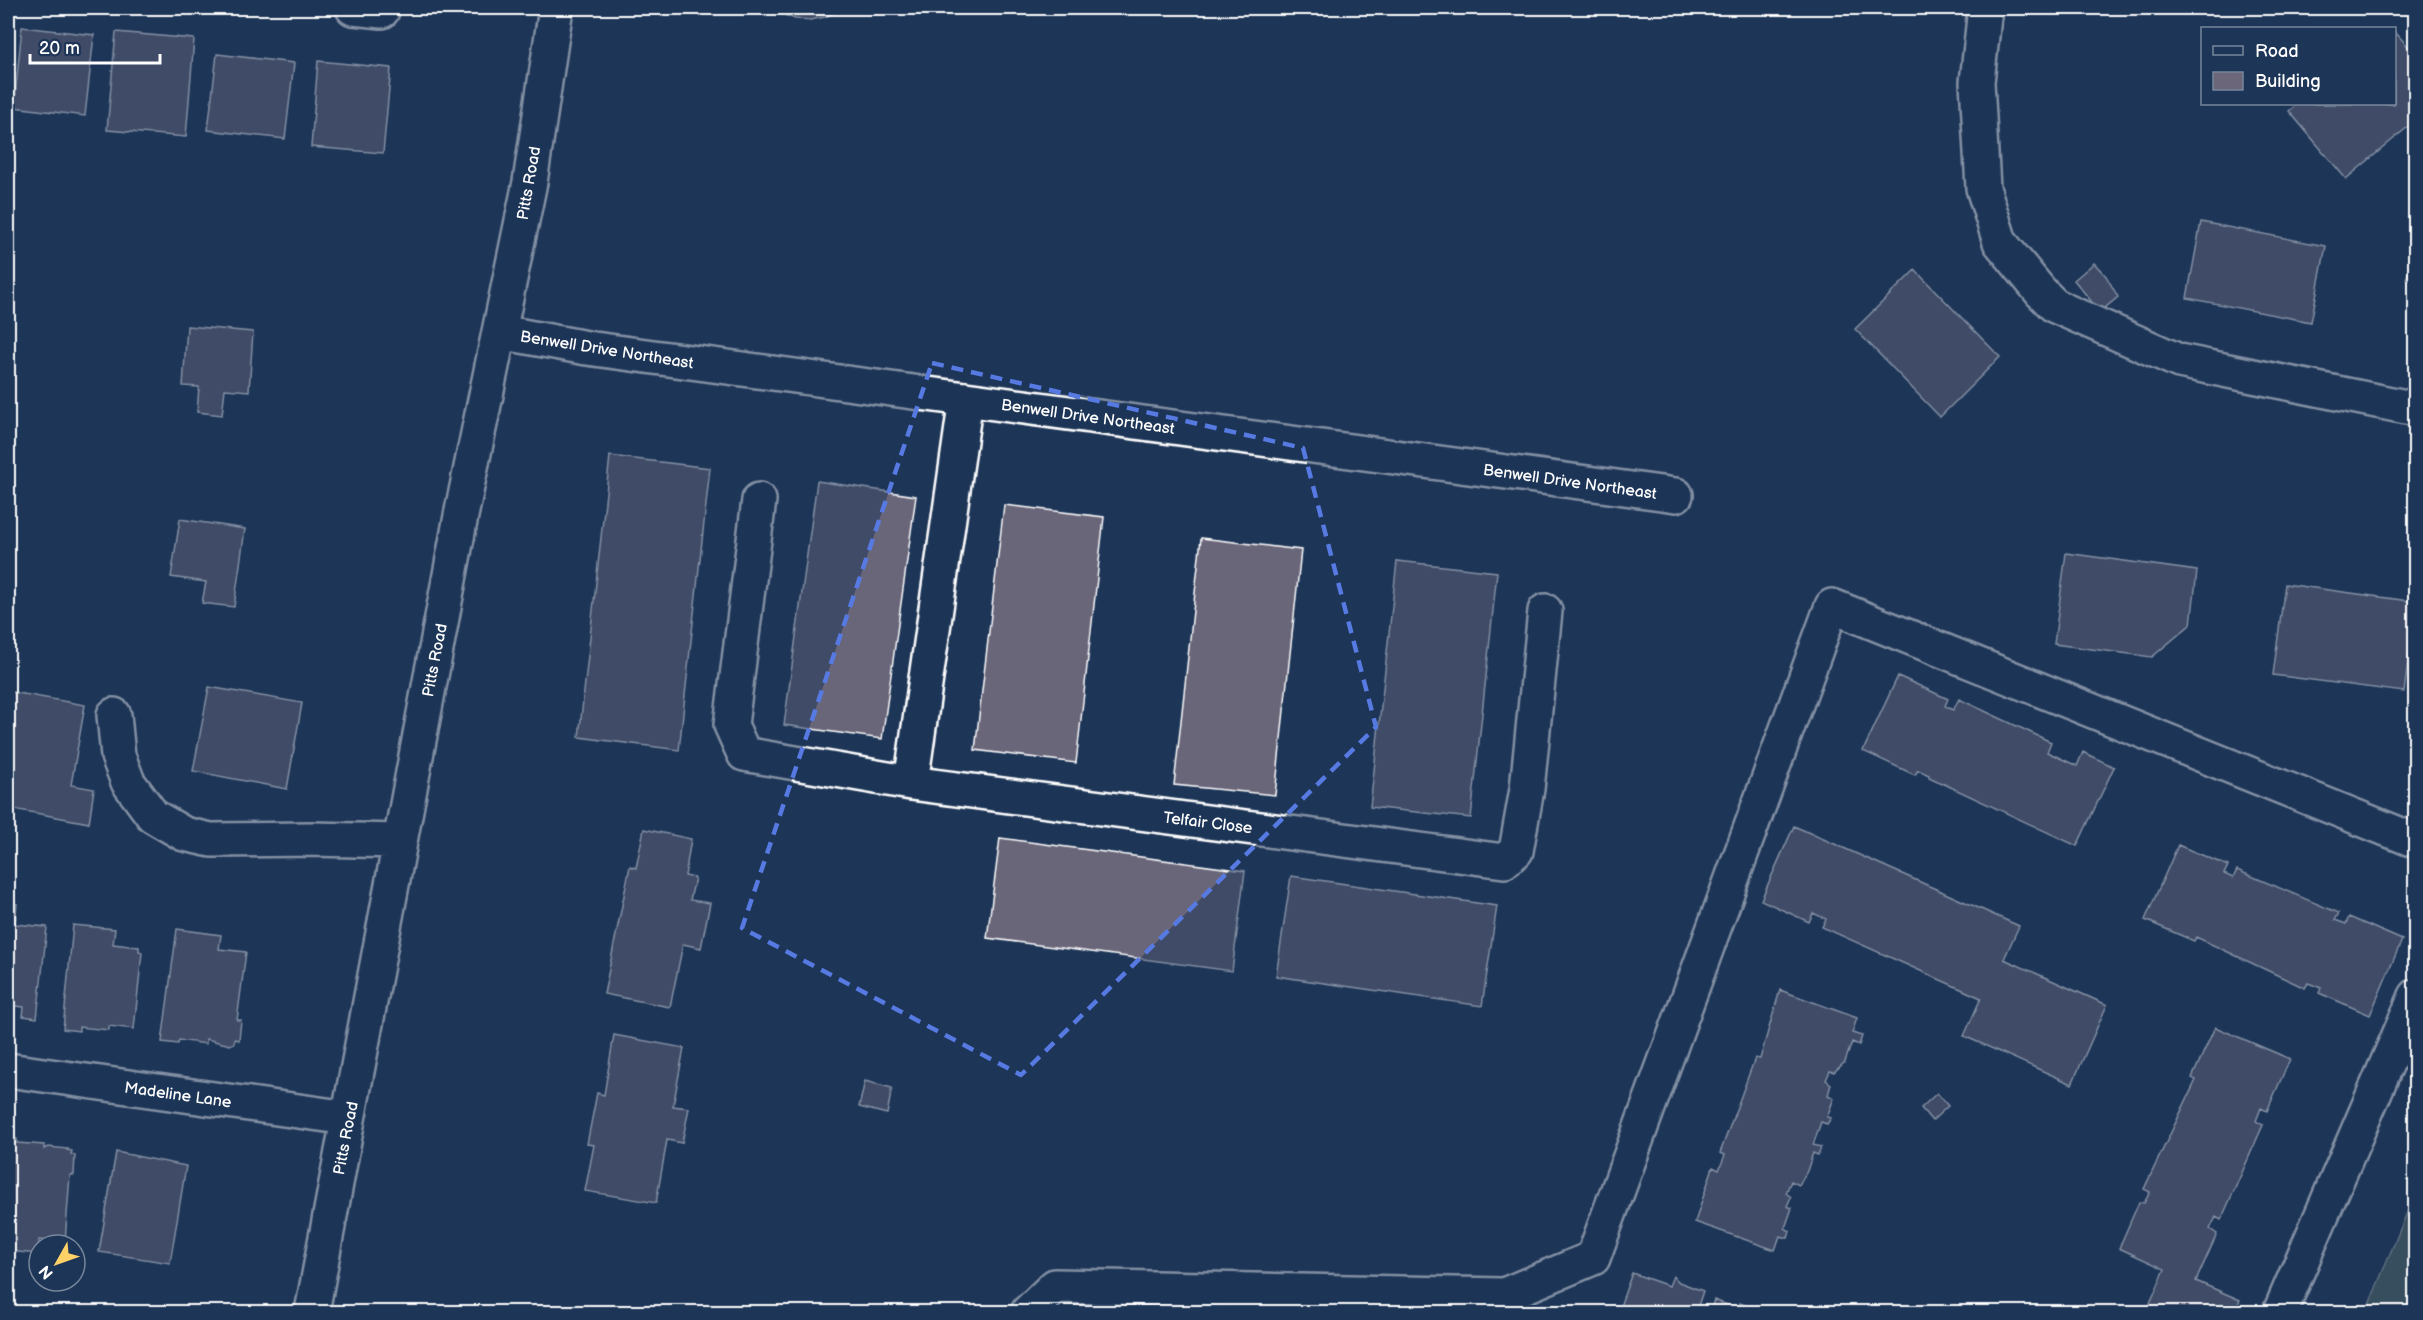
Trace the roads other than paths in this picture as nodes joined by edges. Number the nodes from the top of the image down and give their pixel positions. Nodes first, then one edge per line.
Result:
1 (556, 8) edge
2 (1985, 8) edge
3 (500, 332) junction
4 (966, 399) junction
5 (2415, 409) edge
6 (1676, 495) dead end
7 (759, 500) dead end
8 (1545, 611) dead end
9 (114, 715) dead end
10 (911, 783) junction
11 (400, 841) junction
12 (2415, 842) edge
13 (2415, 996) edge
14 (8, 1070) edge
15 (348, 1118) junction
16 (312, 1312) edge
17 (1028, 1312) edge
18 (2280, 1312) edge

1 - 3 street, Pitts Road
2 - 5 street
3 - 4 street, Benwell Drive Northeast
3 - 11 street, Pitts Road
4 - 6 street, Benwell Drive Northeast
4 - 10 street
7 - 10 street, Telfair Close
8 - 10 street, Telfair Close
9 - 11 street
11 - 15 street, Pitts Road
12 - 17 street
13 - 18 street
14 - 15 street, Madeline Lane
15 - 16 street, Pitts Road

